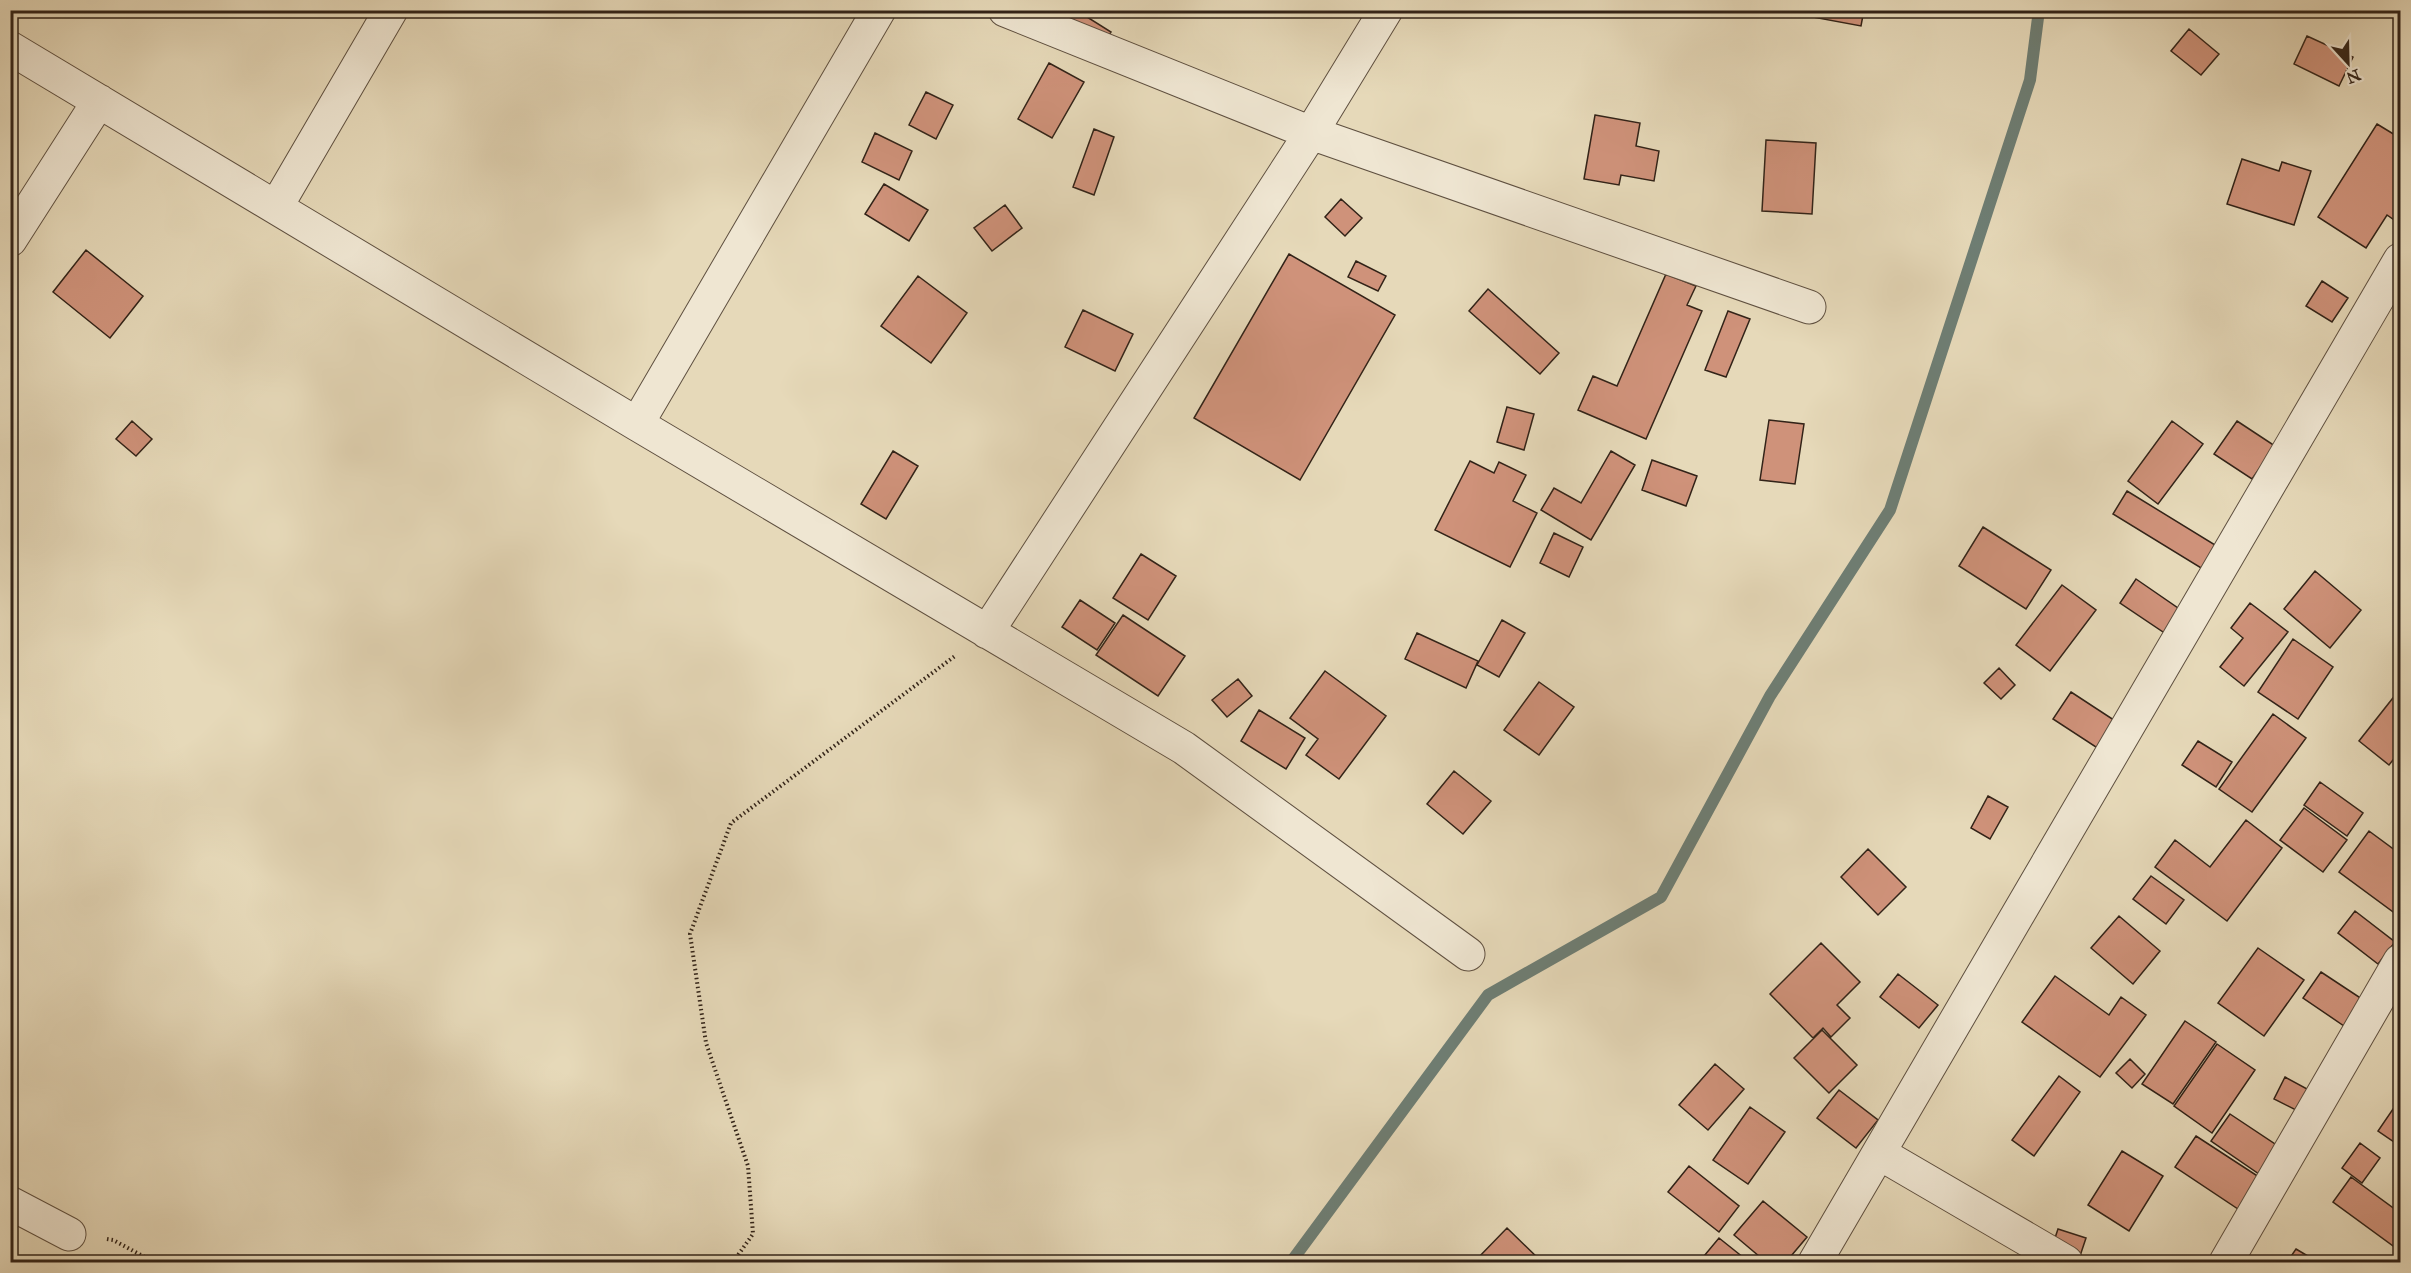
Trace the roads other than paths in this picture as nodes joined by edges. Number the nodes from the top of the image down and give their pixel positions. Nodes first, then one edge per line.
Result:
1 (391, 10) edge
2 (879, 10) edge
3 (1005, 10) edge
4 (1386, 10) edge
5 (10, 48) edge
6 (99, 100) junction
7 (1311, 133) junction
8 (276, 207) junction
9 (10, 240) edge
10 (2400, 260) edge
11 (1809, 308) dead end
12 (637, 424) junction
13 (987, 632) junction
14 (1468, 954) dead end
15 (2400, 961) edge
16 (1878, 1153) junction
17 (10, 1203) edge
18 (69, 1234) road end
19 (1815, 1263) edge
20 (2066, 1263) edge
21 (2226, 1263) edge

1 - 8 street
2 - 12 street
3 - 7 street
4 - 7 street
5 - 6 street
6 - 8 street
6 - 9 street
7 - 11 street
7 - 13 street
8 - 12 street
10 - 16 street
12 - 13 street
13 - 14 street
15 - 21 street
16 - 19 street
16 - 20 street
17 - 18 street

